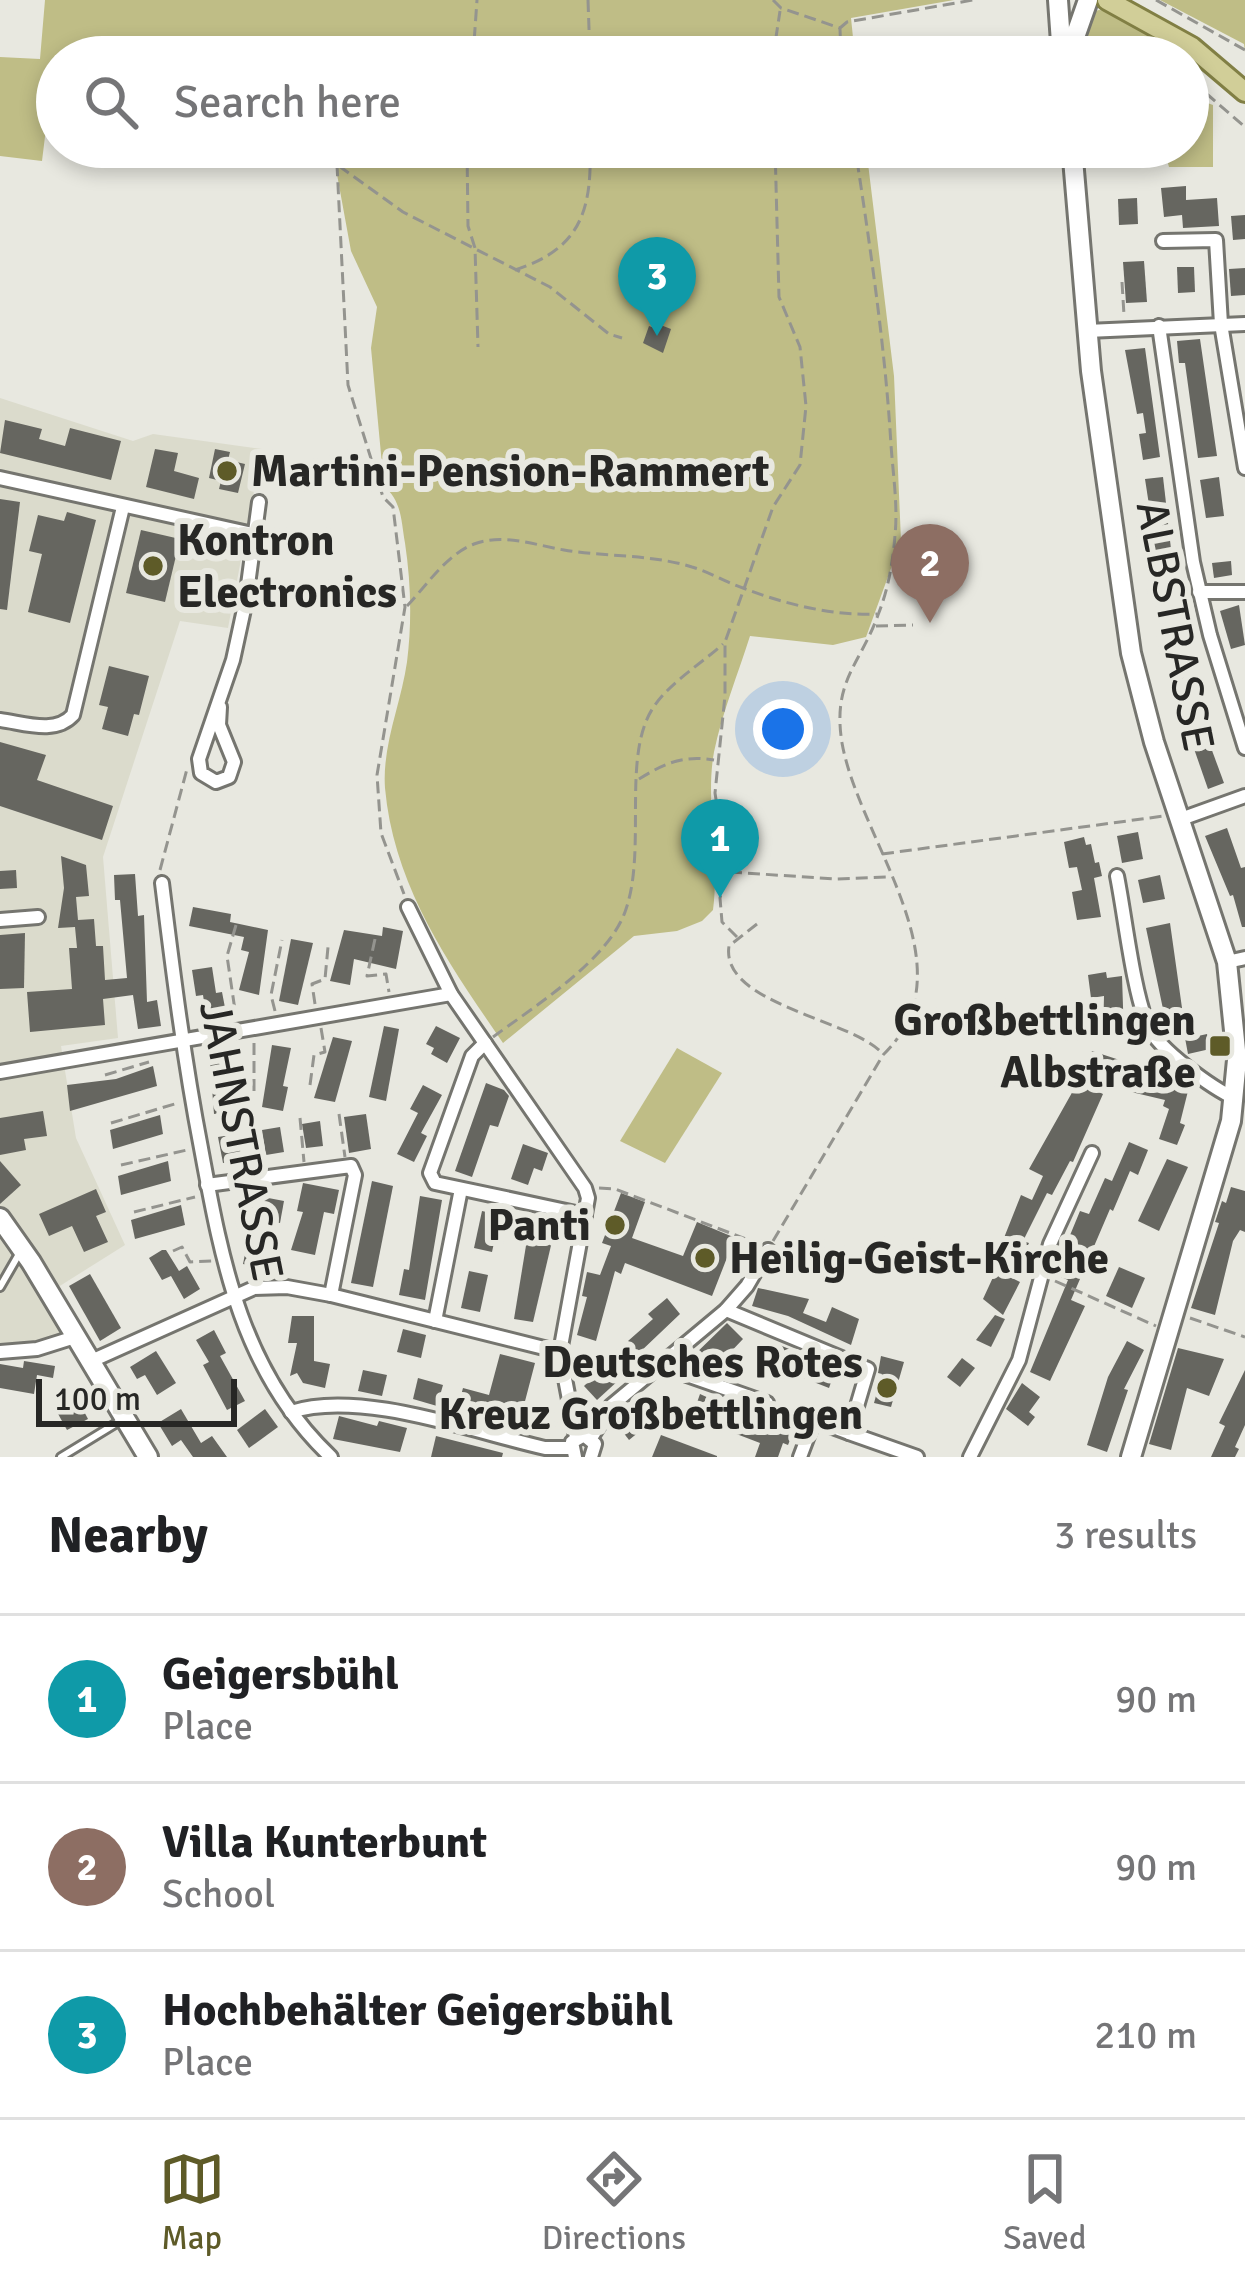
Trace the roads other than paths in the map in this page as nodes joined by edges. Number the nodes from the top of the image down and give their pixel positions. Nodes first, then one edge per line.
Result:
1 (1058, 0) edge
2 (1088, 0) edge
3 (1107, 0) edge
4 (1062, 36) edge
5 (1073, 36) edge
6 (1172, 36) edge
7 (1209, 61) edge
8 (1245, 92) edge
9 (1074, 168) edge
10 (1163, 241) dead end
11 (1221, 324) junction
12 (1245, 324) edge
13 (1159, 326) junction
14 (1087, 331) junction
15 (1245, 468) edge
16 (0, 478) edge
17 (259, 502) dead end
18 (123, 507) junction
19 (256, 535) junction
20 (1199, 592) junction
21 (1245, 592) edge
22 (220, 707) junction
23 (0, 720) edge
24 (1245, 748) edge
25 (1245, 796) edge
26 (1179, 815) junction
27 (1117, 876) dead end
28 (162, 884) road end
29 (408, 908) road end
30 (38, 917) dead end
31 (0, 920) edge
32 (1236, 960) edge
33 (452, 994) junction
34 (181, 1042) junction
35 (485, 1043) junction
36 (0, 1072) edge
37 (1236, 1099) junction
38 (1092, 1153) dead end
39 (461, 1189) junction
40 (208, 1190) junction
41 (585, 1215) junction
42 (0, 1218) edge
43 (22, 1249) junction
44 (768, 1250) road end
45 (0, 1287) edge
46 (331, 1294) junction
47 (232, 1297) junction
48 (726, 1310) junction
49 (435, 1321) junction
50 (75, 1337) junction
51 (0, 1352) edge
52 (560, 1352) junction
53 (664, 1359) junction
54 (89, 1362) junction
55 (767, 1403) road end
56 (291, 1412) junction
57 (123, 1419) junction
58 (849, 1433) junction
59 (587, 1449) edge
60 (61, 1457) edge
61 (148, 1457) edge
62 (331, 1457) edge
63 (800, 1457) edge
64 (917, 1457) edge
65 (970, 1457) edge
66 (1131, 1457) edge

1 - 4 street
2 - 5 street
3 - 6 main road
7 - 8 main road
9 - 14 street, ALBSTRASSE
10 - 11 street
11 - 12 street
11 - 13 street
11 - 15 street
13 - 14 street
13 - 20 street
14 - 26 street, ALBSTRASSE
16 - 18 street
17 - 19 street
18 - 19 street
18 - 23 street
19 - 22 street
20 - 21 street
20 - 24 street
22 - 22 street
25 - 26 street
26 - 32 street, ALBSTRASSE
27 - 37 street
28 - 34 street, JAHNSTRASSE
29 - 33 street
30 - 31 street
32 - 37 street, ALBSTRASSE
33 - 34 street
33 - 35 street
34 - 36 street
34 - 40 street, JAHNSTRASSE
35 - 39 street
35 - 41 street
37 - 66 street, ALBSTRASSE
38 - 65 street
39 - 41 street
39 - 49 street
40 - 46 street
40 - 47 street, JAHNSTRASSE
41 - 52 street
42 - 43 street
43 - 45 lane
43 - 50 street
44 - 48 street
46 - 47 street
46 - 49 street
47 - 54 street
47 - 56 street, JAHNSTRASSE
48 - 53 street
48 - 58 street
49 - 52 street
50 - 51 street
50 - 54 street
52 - 59 street
53 - 55 street
53 - 59 street
54 - 57 street
56 - 59 street
56 - 62 street, JAHNSTRASSE
57 - 60 lane
57 - 61 street
58 - 63 street
58 - 64 street

